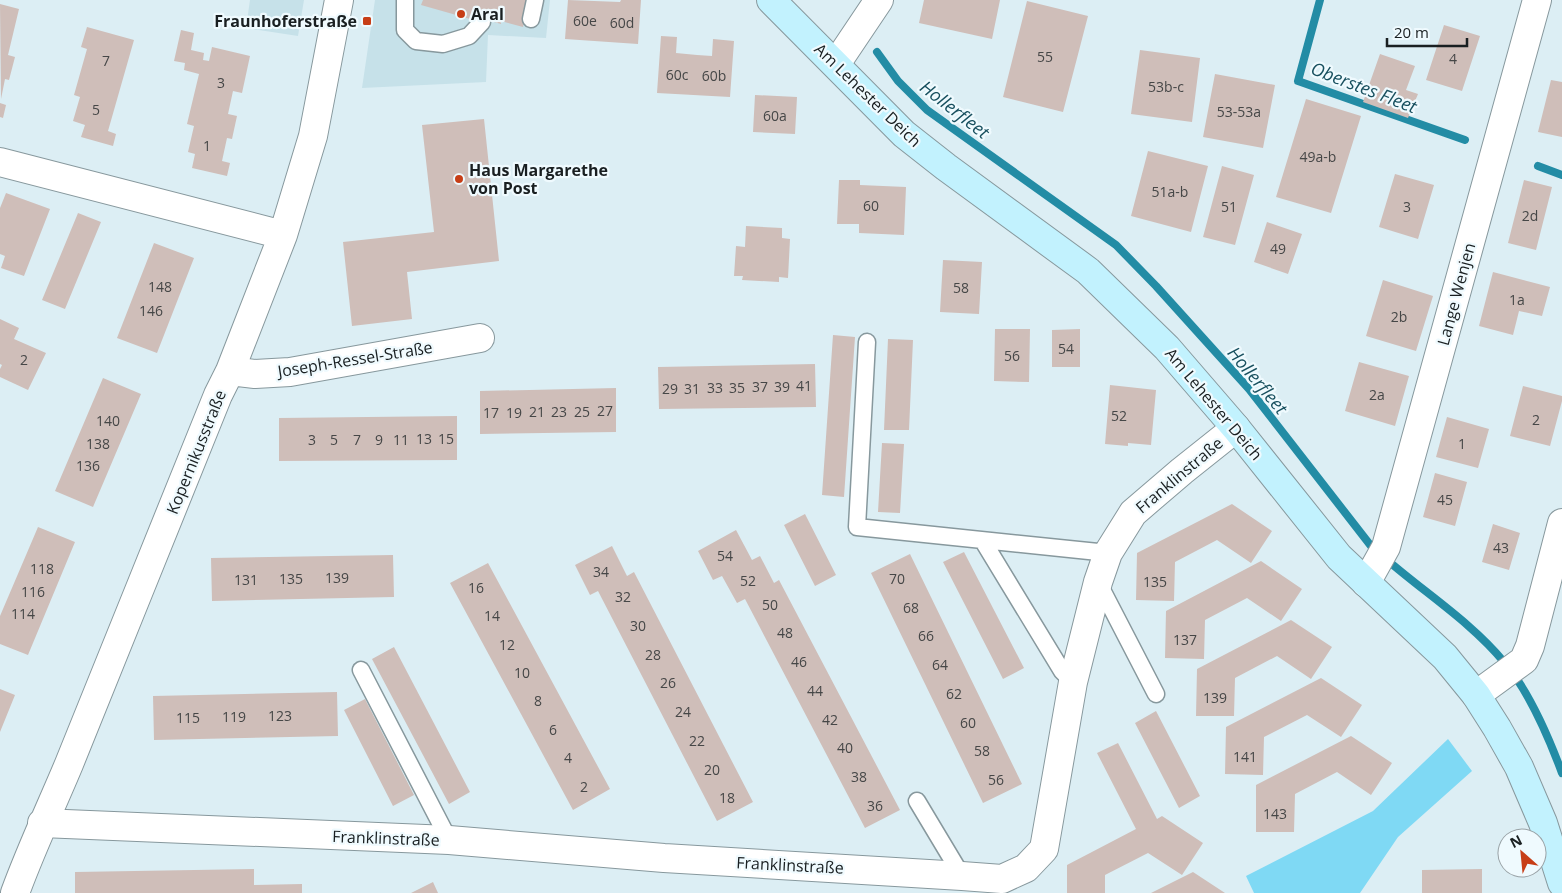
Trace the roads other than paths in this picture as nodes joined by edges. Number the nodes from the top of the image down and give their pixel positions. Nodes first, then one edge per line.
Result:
1 (339, 0) edge
2 (405, 0) edge
3 (535, 0) edge
4 (771, 0) edge
5 (879, 0) edge
6 (1537, 0) edge
7 (531, 19) dead end
8 (482, 22) dead end
9 (836, 64) junction
10 (0, 162) edge
11 (283, 235) junction
12 (480, 338) dead end
13 (867, 342) dead end
14 (230, 371) junction
15 (1236, 428) junction
16 (1562, 523) edge
17 (983, 541) junction
18 (1108, 553) junction
19 (1377, 564) junction
20 (1098, 582) junction
21 (361, 670) dead end
22 (1073, 682) junction
23 (1156, 694) dead end
24 (1476, 695) junction
25 (917, 801) dead end
26 (42, 823) junction
27 (450, 840) junction
28 (962, 876) junction
29 (1562, 884) edge
30 (15, 893) edge

1 - 11 street, Kopernikusstraße
2 - 8 lane
3 - 7 lane
4 - 9 street, Am Lehester Deich
5 - 9 street
6 - 19 street, Lange Wenjen
9 - 15 street, Am Lehester Deich
10 - 11 street
11 - 14 street, Kopernikusstraße
12 - 14 street, Joseph-Ressel-Straße
13 - 17 lane
14 - 26 street, Kopernikusstraße
15 - 18 street, Franklinstraße
15 - 19 street, Am Lehester Deich
16 - 24 street
17 - 18 lane
17 - 22 lane
18 - 20 street, Franklinstraße
19 - 24 street, Am Lehester Deich
20 - 22 street, Franklinstraße
20 - 23 lane
21 - 27 lane
22 - 28 street, Franklinstraße
24 - 29 street, Am Lehester Deich
25 - 28 lane
26 - 27 street, Franklinstraße
26 - 30 street, Kopernikusstraße
27 - 28 street, Franklinstraße

